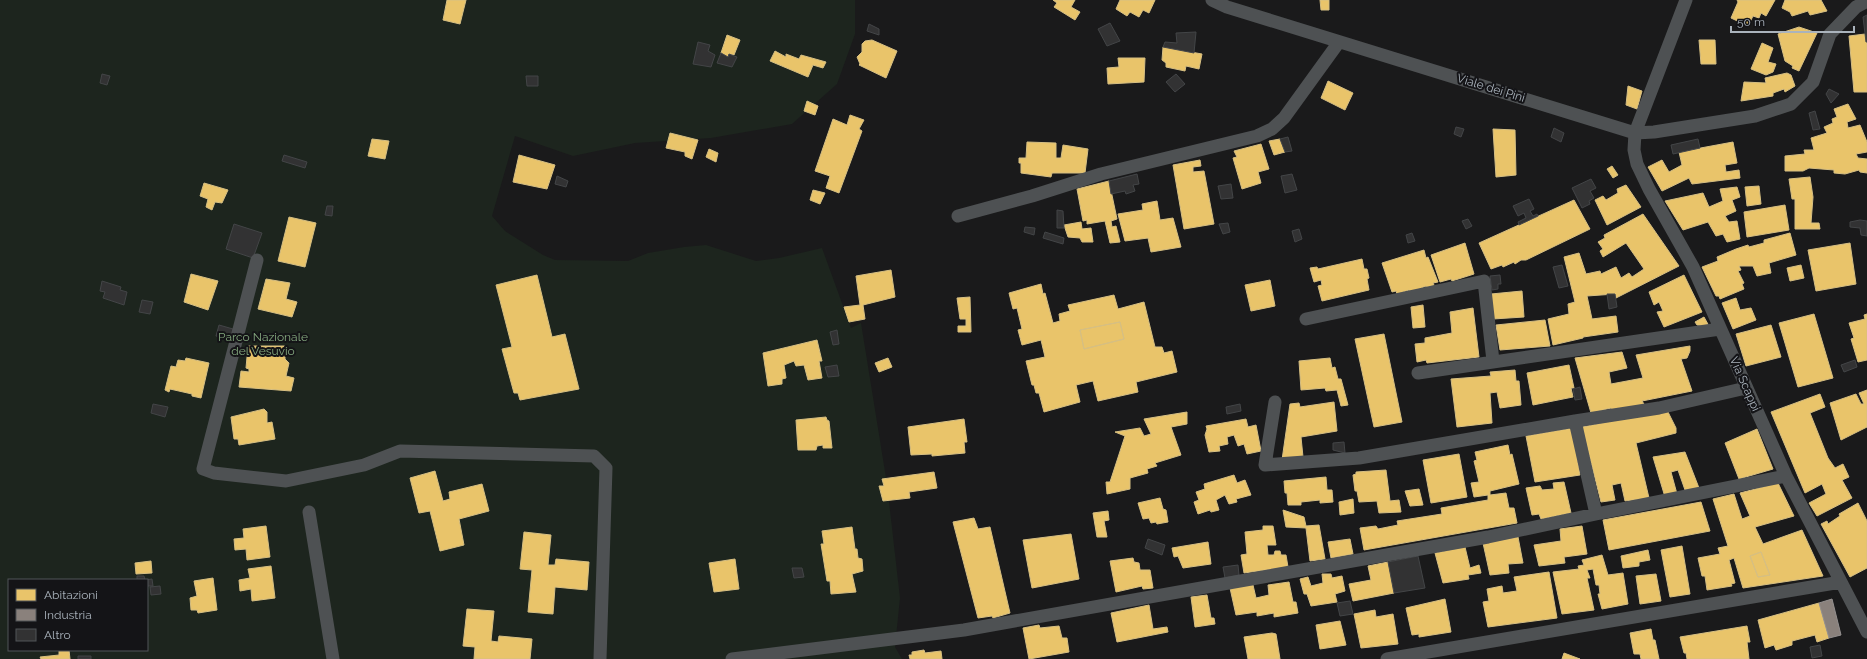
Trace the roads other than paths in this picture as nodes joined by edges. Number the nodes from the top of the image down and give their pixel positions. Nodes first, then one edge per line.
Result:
1 (1212, 0) edge
2 (1686, 0) edge
3 (1867, 1) edge
4 (1339, 42) junction
5 (1635, 133) junction
6 (958, 216) dead end
7 (257, 260) dead end
8 (1306, 319) dead end
9 (1720, 329) junction
10 (1493, 361) junction
11 (1418, 372) dead end
12 (1746, 388) junction
13 (1275, 402) dead end
14 (1575, 421) junction
15 (1786, 476) junction
16 (309, 512) dead end
17 (1596, 514) junction
18 (1840, 582) junction
19 (1867, 632) edge
20 (333, 659) edge
21 (600, 659) edge
22 (732, 659) edge
23 (1387, 659) edge

1 - 4 street, Viale dei Pini
2 - 5 street
3 - 5 street
4 - 5 street, Viale dei Pini
4 - 6 street
5 - 9 street, Via Scappi
7 - 21 street
8 - 10 street
9 - 10 street
9 - 12 street, Via Scappi
10 - 11 street
12 - 14 street
12 - 15 street, Via Scappi
13 - 14 street
14 - 17 street
15 - 17 street
15 - 18 street, Via Scappi
16 - 20 street
17 - 22 street
18 - 19 street, Via Scappi
18 - 23 street

